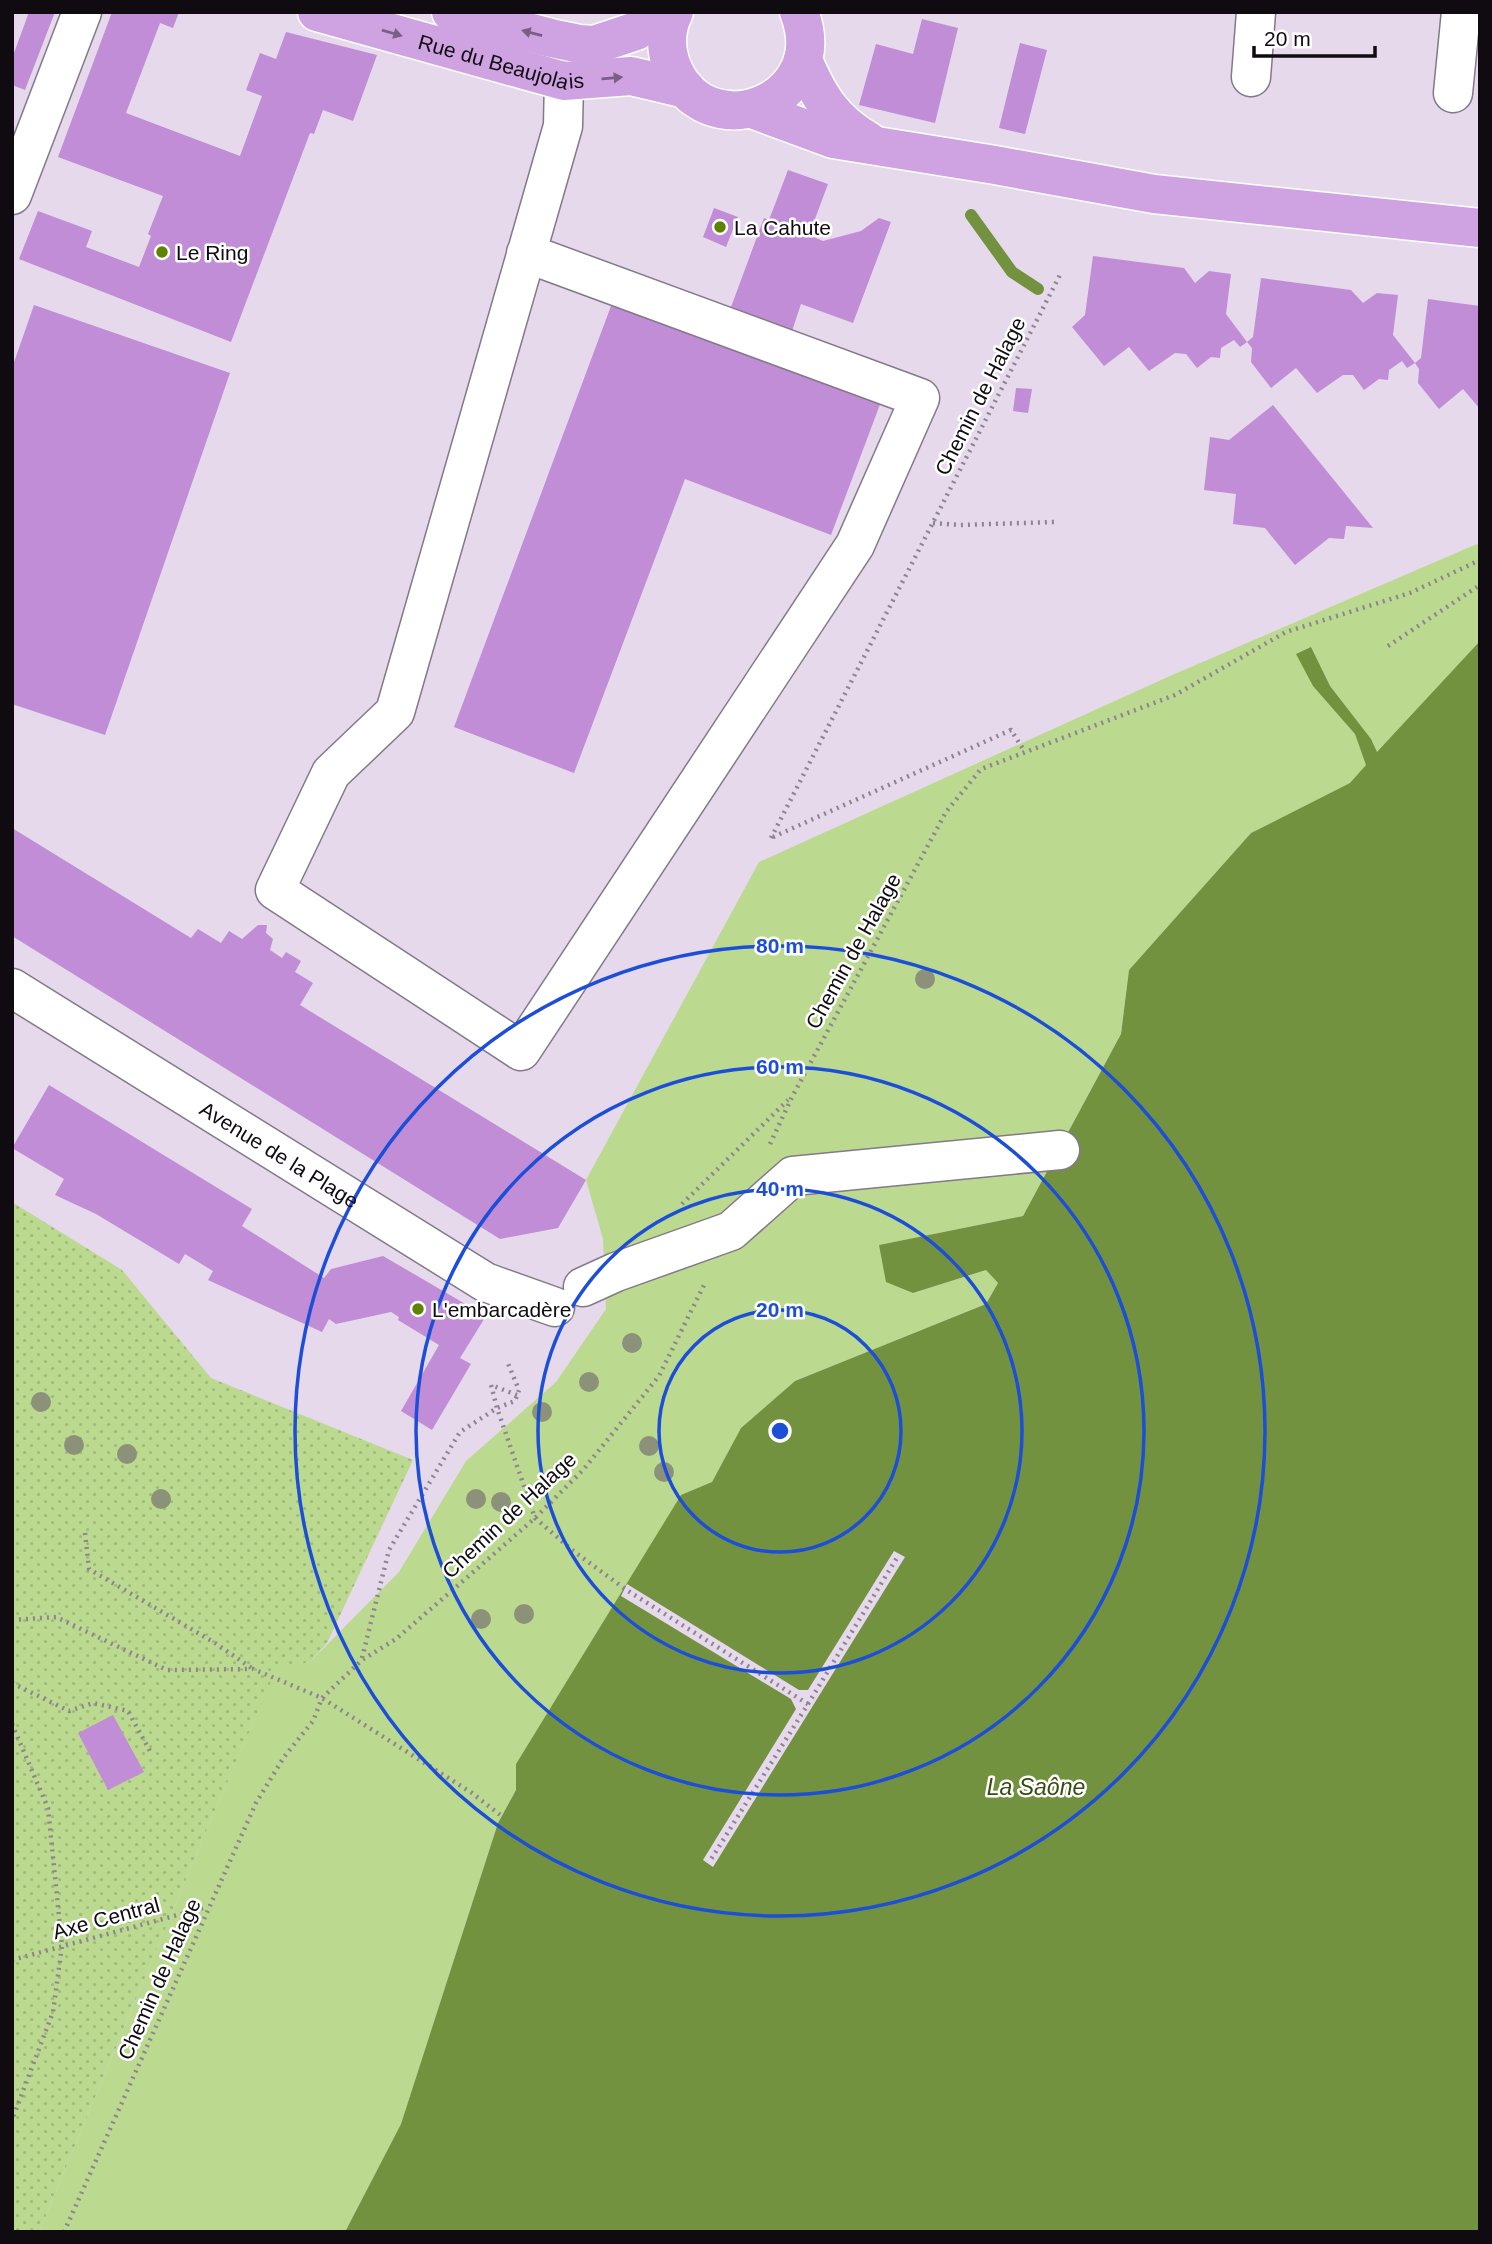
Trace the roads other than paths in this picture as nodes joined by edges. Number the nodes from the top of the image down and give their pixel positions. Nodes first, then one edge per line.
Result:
1 (82, 12) edge
2 (452, 12) edge
3 (664, 12) edge
4 (674, 12) edge
5 (799, 12) edge
6 (1256, 12) edge
7 (1461, 12) edge
8 (323, 13) edge
9 (803, 60) junction
10 (1251, 77) dead end
11 (564, 81) junction
12 (686, 89) junction
13 (1453, 93) dead end
14 (752, 109) junction
15 (876, 145) junction
16 (12, 195) edge
17 (1480, 228) edge
18 (526, 253) junction
19 (12, 988) edge
20 (1060, 1150) dead end

1 - 16 street
3 -> 2 main road, Rue du Beaujolais
4 - 12 main road
5 - 9 main road
6 - 10 street
7 - 13 street
8 -> 11 main road, Rue du Beaujolais
9 - 14 main road
9 - 15 main road
11 -> 12 main road, Rue du Beaujolais
11 - 18 street
12 - 14 main road
14 - 15 main road
15 - 17 main road
18 - 18 street
19 - 20 street, Avenue de la Plage

